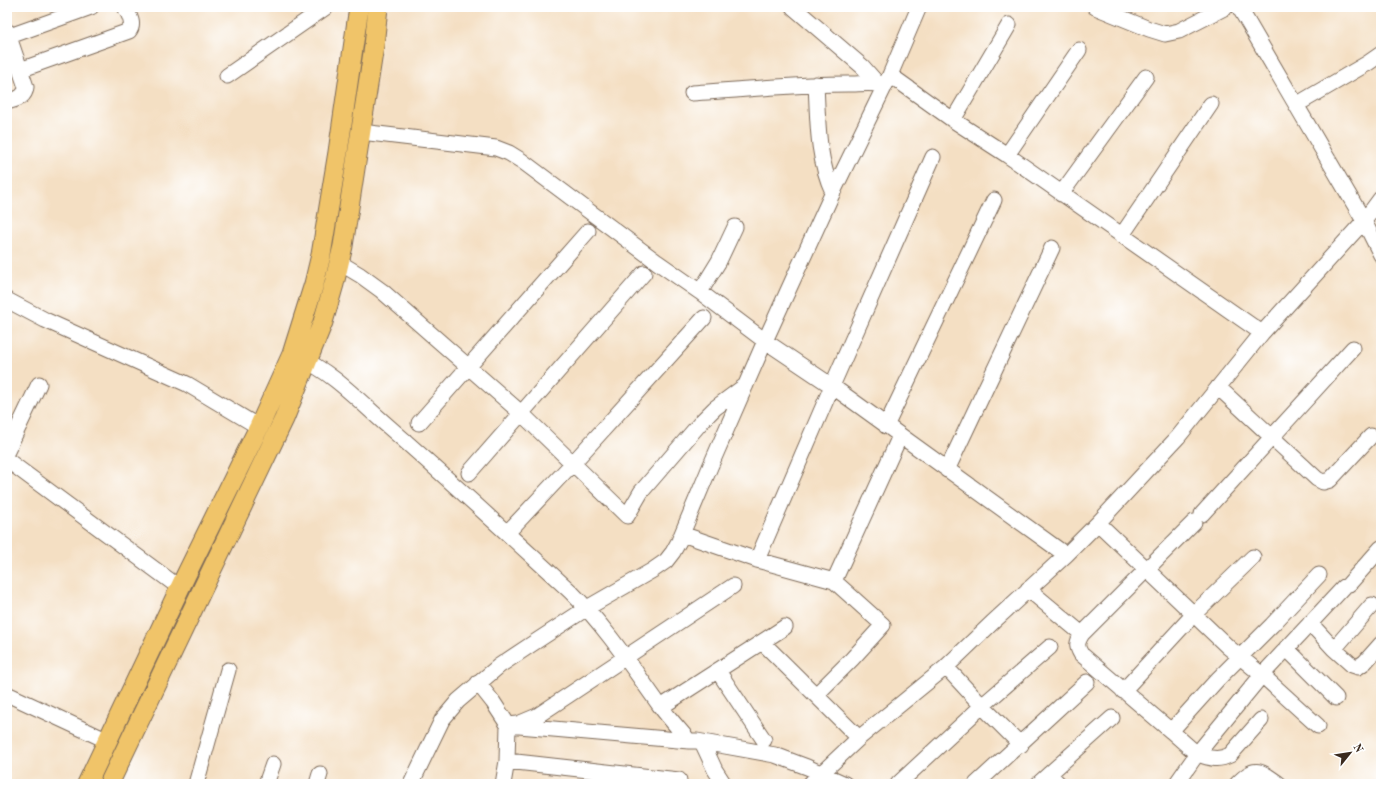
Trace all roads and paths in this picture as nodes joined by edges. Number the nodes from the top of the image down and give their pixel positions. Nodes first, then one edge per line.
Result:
1 (91, 7) edge
2 (125, 7) edge
3 (326, 7) edge
4 (350, 7) edge
5 (359, 7) edge
6 (378, 7) edge
7 (386, 7) edge
8 (793, 7) edge
9 (919, 7) edge
10 (1095, 7) edge
11 (1226, 7) edge
12 (1239, 7) edge
13 (1009, 25) dead end
14 (8, 35) edge
15 (353, 46) junction
16 (374, 46) junction
17 (1079, 50) dead end
18 (1381, 54) edge
19 (20, 70) junction
20 (227, 76) dead end
21 (1146, 77) dead end
22 (884, 81) junction
23 (816, 84) junction
24 (692, 93) dead end
25 (7, 102) edge
26 (1211, 104) dead end
27 (1296, 105) junction
28 (953, 120) junction
29 (361, 132) junction
30 (1007, 155) junction
31 (933, 156) dead end
32 (833, 192) junction
33 (1062, 194) junction
34 (1381, 198) edge
35 (994, 200) dead end
36 (1364, 221) junction
37 (735, 226) dead end
38 (588, 231) dead end
39 (1122, 235) junction
40 (1052, 248) dead end
41 (1381, 255) edge
42 (340, 263) junction
43 (644, 273) dead end
44 (700, 292) junction
45 (7, 300) edge
46 (704, 318) dead end
47 (1262, 333) junction
48 (765, 341) junction
49 (1353, 348) dead end
50 (300, 358) junction
51 (467, 366) junction
52 (39, 384) dead end
53 (746, 385) junction
54 (832, 386) junction
55 (1218, 387) junction
56 (521, 413) junction
57 (418, 423) dead end
58 (886, 426) junction
59 (259, 427) junction
60 (900, 436) junction
61 (1371, 436) dead end
62 (1272, 437) junction
63 (7, 451) edge
64 (7, 460) edge
65 (573, 463) junction
66 (947, 470) junction
67 (468, 472) dead end
68 (1098, 523) junction
69 (507, 533) junction
70 (682, 534) junction
71 (1381, 548) edge
72 (1066, 555) junction
73 (1253, 557) dead end
74 (758, 560) junction
75 (1146, 569) junction
76 (1319, 575) dead end
77 (834, 581) junction
78 (733, 586) dead end
79 (180, 588) junction
80 (1028, 589) junction
81 (1372, 605) dead end
82 (587, 608) junction
83 (1194, 614) junction
84 (1310, 623) junction
85 (785, 627) dead end
86 (1082, 634) junction
87 (762, 642) junction
88 (1381, 644) edge
89 (1050, 647) dead end
90 (1286, 648) junction
91 (1334, 649) junction
92 (625, 657) junction
93 (1239, 657) junction
94 (946, 667) junction
95 (228, 670) dead end
96 (718, 671) junction
97 (1262, 675) junction
98 (1088, 682) dead end
99 (478, 683) junction
100 (1123, 691) junction
101 (7, 694) edge
102 (816, 695) junction
103 (1336, 698) dead end
104 (982, 706) junction
105 (661, 707) junction
106 (1112, 718) dead end
107 (1261, 720) dead end
108 (508, 725) junction
109 (1318, 726) dead end
110 (1171, 731) junction
111 (859, 738) junction
112 (764, 740) dead end
113 (108, 741) junction
114 (696, 742) junction
115 (1020, 745) junction
116 (1197, 754) junction
117 (507, 761) junction
118 (273, 764) dead end
119 (821, 774) junction
120 (1054, 779) edge
121 (679, 780) dead end
122 (720, 782) edge
123 (87, 784) edge
124 (109, 784) edge
125 (196, 784) edge
126 (266, 784) edge
127 (411, 784) edge
128 (503, 784) edge
129 (810, 784) edge
130 (845, 784) edge
131 (898, 784) edge
132 (976, 784) edge
133 (1038, 784) edge
134 (1176, 784) edge
135 (1237, 784) edge
136 (1279, 784) edge

1 - 14 street
2 - 19 street
3 - 20 street
4 - 15 street
5 - 15 main road
6 - 16 main road
7 - 16 street
8 - 22 street
9 - 22 street
10 - 11 street
12 - 27 street
13 - 28 street
14 - 19 street
15 - 50 main road
16 - 29 main road
17 - 30 street
18 - 27 street
19 - 25 street
21 - 33 street
22 - 23 street
22 - 28 street
22 - 32 street
23 - 24 street
23 - 32 street
26 - 39 street
27 - 36 street
28 - 30 street
29 - 42 main road
29 - 44 street
30 - 33 street
31 - 54 street
32 - 48 street
33 - 39 street
34 - 36 street
35 - 58 street
36 - 41 street
36 - 47 street
37 - 44 street
38 - 51 street
39 - 47 street
40 - 66 street
42 - 50 main road
42 - 51 street
43 - 56 street
44 - 48 street
45 - 59 street
46 - 65 street
47 - 55 street
48 - 53 street
48 - 54 street
49 - 62 street
50 - 59 main road
50 - 69 street
50 - 124 main road
51 - 56 street
51 - 57 street
52 - 63 street
53 - 65 street
53 - 70 street
54 - 58 street
54 - 74 street
55 - 62 street
55 - 68 street
56 - 65 street
56 - 67 street
58 - 60 street
59 - 79 main road
60 - 66 street
60 - 77 street
61 - 62 street
62 - 75 street
64 - 79 street
65 - 69 street
66 - 72 street
68 - 72 street
68 - 75 street
69 - 82 street
70 - 74 street
70 - 82 street
71 - 84 street
72 - 80 street
73 - 83 street
74 - 77 street
75 - 83 street
75 - 86 street
76 - 93 street
77 - 102 street
78 - 92 street
79 - 113 main road
80 - 86 street
80 - 94 street
81 - 91 street
82 - 92 street
82 - 99 street
83 - 93 street
83 - 100 street
84 - 90 street
84 - 91 street
85 - 87 street
86 - 100 street
87 - 96 street
87 - 102 street
88 - 91 street
89 - 104 street
90 - 97 street
90 - 103 street
92 - 105 street
92 - 108 street
93 - 97 street
93 - 110 street
94 - 104 street
94 - 111 street
95 - 125 street
96 - 105 street
96 - 112 street
97 - 109 street
97 - 116 street
98 - 115 street
99 - 108 street
99 - 127 street
100 - 110 street
101 - 113 street
102 - 111 street
104 - 115 street
104 - 131 street
105 - 114 street
106 - 120 street
107 - 116 street
108 - 114 street
108 - 117 street
110 - 116 street
111 - 119 street
113 - 123 main road
114 - 119 street
114 - 122 street
115 - 132 street
116 - 134 street
117 - 121 street
117 - 128 street
118 - 126 street
119 - 129 street
119 - 130 street
120 - 133 street
135 - 136 street

